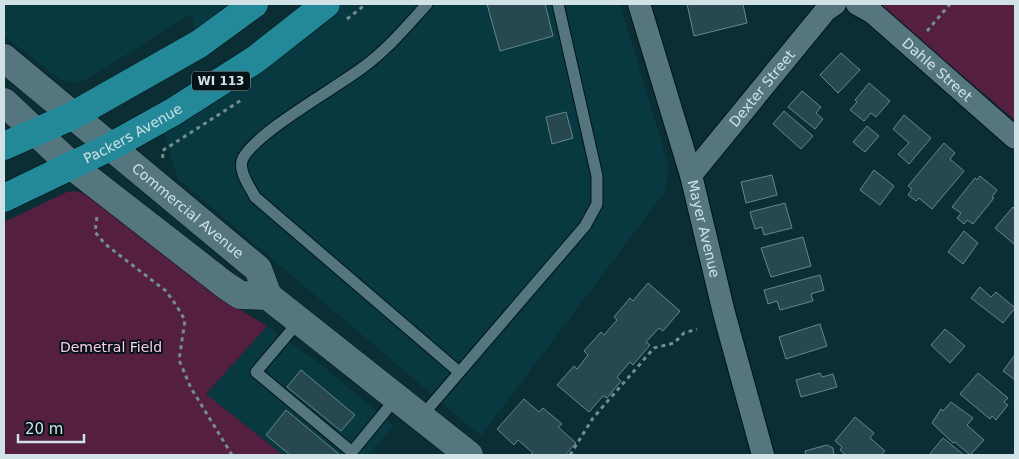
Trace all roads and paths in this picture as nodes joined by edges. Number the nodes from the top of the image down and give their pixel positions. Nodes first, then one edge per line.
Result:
1 (254, 4) edge
2 (326, 4) edge
3 (427, 4) edge
4 (558, 4) edge
5 (639, 4) edge
6 (835, 4) edge
7 (857, 4) edge
8 (950, 4) edge
9 (927, 31) dead end
10 (4, 58) edge
11 (4, 102) edge
12 (72, 116) junction
13 (34, 132) junction
14 (1015, 138) edge
15 (4, 146) edge
16 (110, 147) junction
17 (72, 166) junction
18 (690, 175) junction
19 (4, 198) edge
20 (100, 212) dead end
21 (268, 296) junction
22 (300, 320) junction
23 (697, 328) dead end
24 (459, 372) junction
25 (397, 397) junction
26 (421, 417) junction
27 (232, 455) edge
28 (469, 455) edge
29 (570, 455) edge
30 (763, 455) edge

1 - 12 main road, WI 113
2 - 16 main road, Packers Avenue / WI 113
3 - 24 lane
4 - 24 lane
5 - 18 street, Mayer Avenue
6 - 18 street, Dexter Street
7 - 14 street, Dahle Street
8 - 9 path
10 - 12 street, Commercial Avenue
11 - 13 street
12 - 13 main road, WI 113
12 - 16 street, Commercial Avenue
13 - 15 main road, WI 113
13 - 17 street
16 - 17 main road, Packers Avenue / WI 113
16 - 21 street, Commercial Avenue
17 - 19 main road, Packers Avenue / WI 113
17 - 21 street
18 - 30 street, Mayer Avenue
20 - 27 path
21 - 22 street
22 - 25 street
22 - 25 lane
23 - 29 path
24 - 26 lane
25 - 26 street
26 - 28 street

